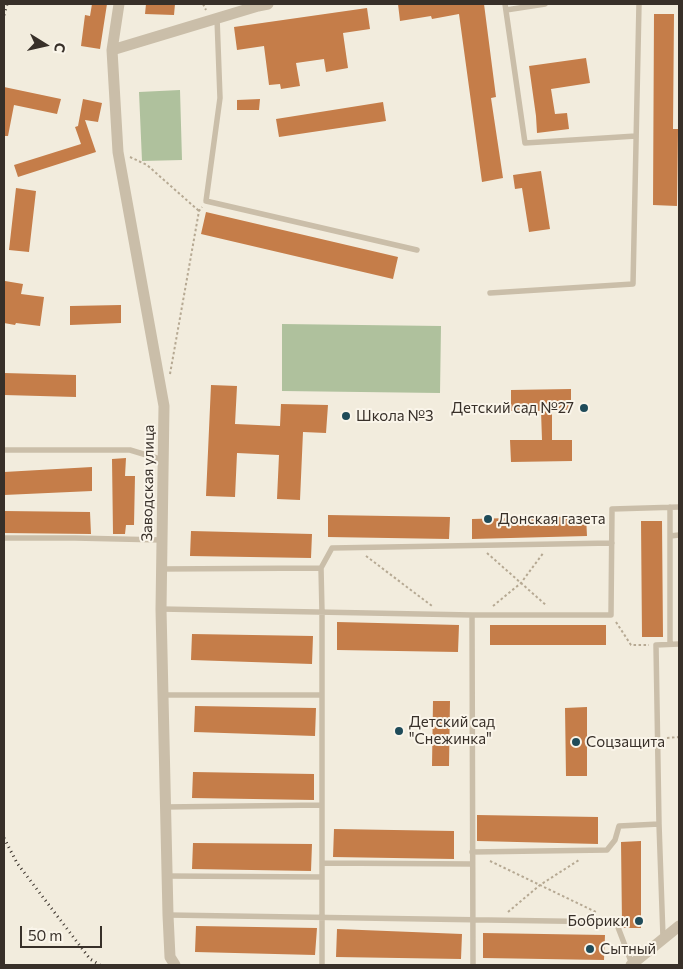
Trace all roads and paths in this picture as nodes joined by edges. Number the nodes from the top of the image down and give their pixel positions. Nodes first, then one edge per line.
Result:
1 (119, 4) edge
2 (268, 4) edge
3 (545, 4) edge
4 (639, 4) edge
5 (505, 7) edge
6 (217, 18) junction
7 (112, 50) junction
8 (636, 136) junction
9 (118, 152) junction
10 (206, 201) junction
11 (199, 211) junction
12 (417, 250) dead end
13 (490, 293) dead end
14 (169, 376) dead end
15 (4, 450) edge
16 (163, 460) junction
17 (670, 507) junction
18 (679, 507) edge
19 (670, 536) junction
20 (679, 536) edge
21 (4, 538) edge
22 (162, 540) junction
23 (612, 543) junction
24 (550, 544) junction
25 (478, 545) junction
26 (354, 548) junction
27 (321, 568) junction
28 (161, 569) junction
29 (521, 583) junction
30 (161, 609) junction
31 (322, 612) junction
32 (444, 615) junction
33 (472, 615) junction
34 (482, 615) junction
35 (557, 615) junction
36 (611, 615) junction
37 (670, 644) junction
38 (679, 644) edge
39 (656, 645) junction
40 (162, 695) junction
41 (322, 695) junction
42 (679, 737) edge
43 (658, 738) junction
44 (322, 806) junction
45 (165, 807) junction
46 (659, 824) junction
47 (593, 850) junction
48 (472, 852) junction
49 (489, 860) dead end
50 (322, 863) junction
51 (472, 864) junction
52 (167, 876) junction
53 (322, 877) junction
54 (540, 885) junction
55 (599, 914) dead end
56 (168, 915) junction
57 (322, 918) junction
58 (472, 920) junction
59 (498, 920) junction
60 (679, 926) edge
61 (663, 940) junction
62 (175, 965) edge
63 (322, 965) edge
64 (472, 965) edge
65 (632, 965) edge

1 - 7 street, Заводская улица
2 - 6 street
3 - 5 lane
4 - 8 lane
5 - 8 lane
6 - 7 street
6 - 10 lane
7 - 9 street, Заводская улица
8 - 13 lane
9 - 11 path
9 - 16 street, Заводская улица
10 - 11 path
10 - 12 lane
11 - 14 path
15 - 16 lane
16 - 22 street, Заводская улица
17 - 18 lane
17 - 19 lane
17 - 23 lane
19 - 20 lane
19 - 37 lane
21 - 22 lane
22 - 28 street, Заводская улица
23 - 24 lane
23 - 36 lane
24 - 25 lane
24 - 29 path
25 - 26 lane
25 - 29 path
26 - 27 lane
26 - 32 path
27 - 28 lane
27 - 31 lane
28 - 30 street, Заводская улица
29 - 34 path
29 - 35 path
30 - 31 lane
30 - 40 street, Заводская улица
31 - 32 lane
31 - 41 lane
32 - 33 lane
33 - 34 lane
33 - 48 lane
34 - 35 lane
35 - 36 lane
36 - 39 path
37 - 38 lane
37 - 39 lane
39 - 43 lane
40 - 41 lane
40 - 45 street, Заводская улица
41 - 44 lane
42 - 43 path
43 - 46 lane
44 - 45 lane
44 - 50 lane
45 - 52 street, Заводская улица
46 - 47 lane
46 - 61 lane
47 - 48 lane
47 - 54 path
48 - 51 lane
49 - 54 path
50 - 51 lane
50 - 53 lane
51 - 58 lane
52 - 53 lane
52 - 56 street, Заводская улица
53 - 57 lane
54 - 55 path
54 - 59 path
56 - 57 lane
56 - 62 street, Заводская улица
57 - 58 lane
57 - 63 lane
58 - 59 lane
58 - 64 lane
59 - 65 lane
60 - 61 street
61 - 65 street

